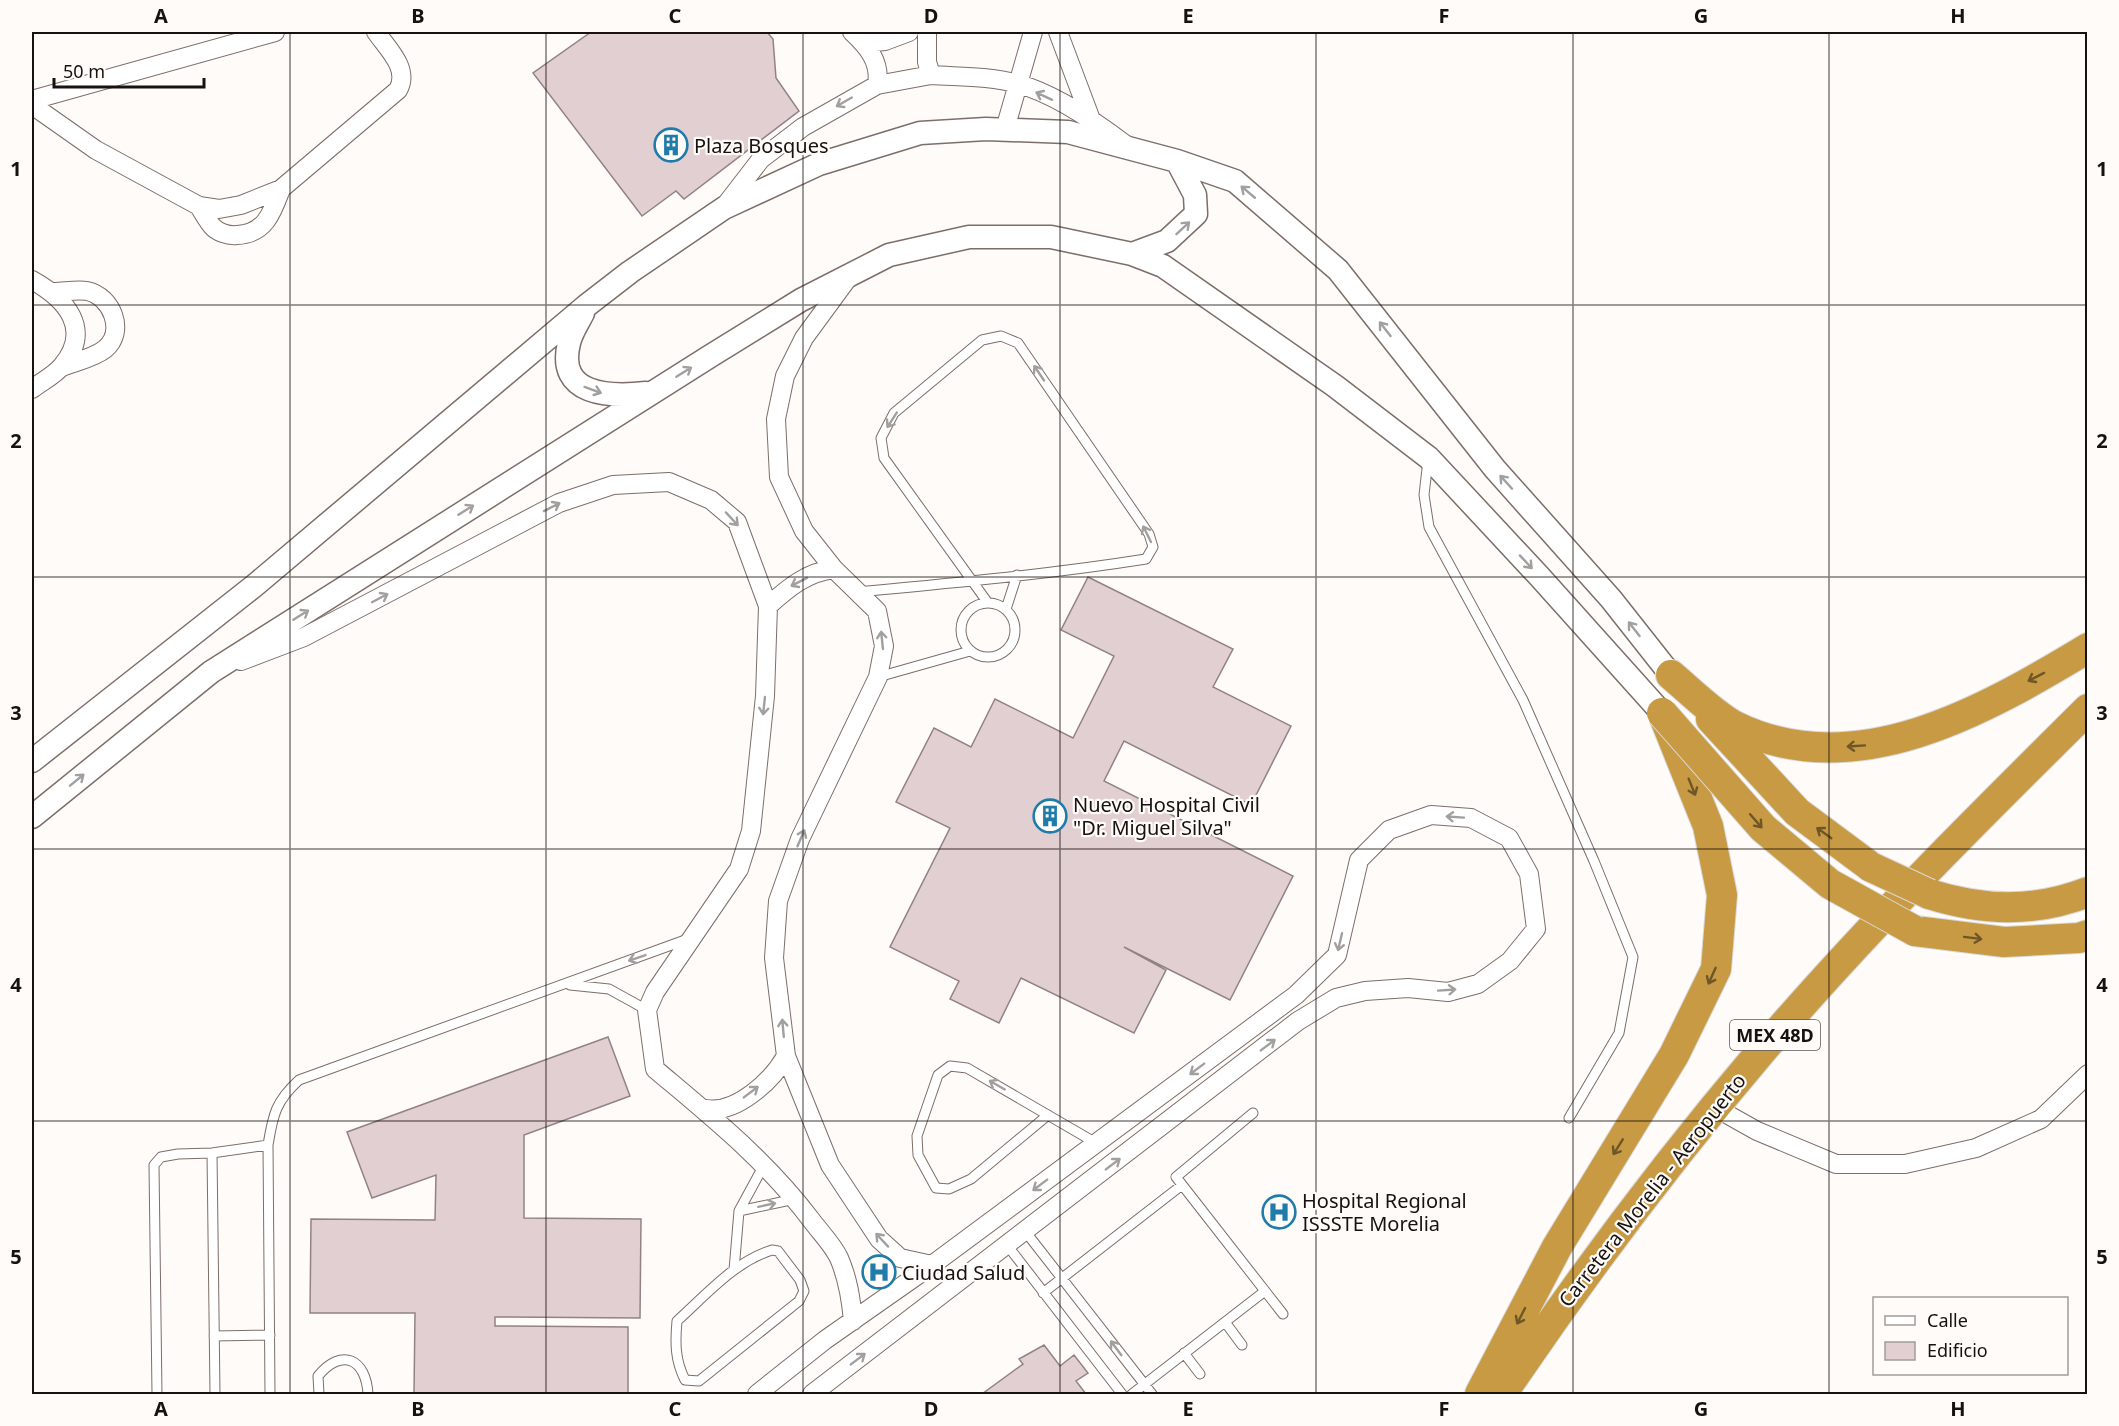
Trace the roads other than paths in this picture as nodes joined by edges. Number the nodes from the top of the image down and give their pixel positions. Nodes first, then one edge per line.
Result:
1 (275, 32) edge
2 (376, 32) edge
3 (909, 32) edge
4 (927, 32) edge
5 (1033, 32) edge
6 (1058, 32) edge
7 (858, 37) edge
8 (931, 75) junction
9 (1020, 84) junction
10 (878, 85) junction
11 (32, 100) edge
12 (32, 105) edge
13 (1090, 117) junction
14 (1005, 129) junction
15 (1130, 148) junction
16 (1177, 161) junction
17 (281, 189) junction
18 (199, 207) junction
19 (724, 208) junction
20 (1132, 255) junction
21 (852, 273) junction
22 (32, 280) edge
23 (54, 292) junction
24 (586, 306) junction
25 (62, 368) junction
26 (32, 389) edge
27 (652, 392) junction
28 (1429, 458) junction
29 (834, 569) junction
30 (1017, 575) junction
31 (971, 581) junction
32 (858, 592) junction
33 (988, 603) junction
34 (768, 606) junction
35 (1006, 609) junction
36 (2088, 648) edge
37 (970, 651) junction
38 (211, 672) junction
39 (1671, 675) junction
40 (878, 677) junction
41 (2088, 709) edge
42 (1662, 713) junction
43 (32, 761) edge
44 (32, 817) edge
45 (2088, 892) edge
46 (2088, 935) edge
47 (692, 937) junction
48 (564, 985) junction
49 (647, 1010) junction
50 (786, 1056) junction
51 (2088, 1074) edge
52 (1716, 1108) junction
53 (706, 1109) junction
54 (1253, 1113) dead end
55 (1048, 1115) junction
56 (1569, 1118) dead end
57 (1096, 1143) junction
58 (268, 1145) junction
59 (212, 1153) junction
60 (765, 1164) junction
61 (1182, 1185) junction
62 (795, 1198) junction
63 (739, 1211) junction
64 (1025, 1231) junction
65 (1007, 1245) junction
66 (932, 1265) junction
67 (734, 1270) junction
68 (1062, 1277) junction
69 (1265, 1292) junction
70 (1043, 1293) junction
71 (1283, 1314) dead end
72 (853, 1321) junction
73 (1225, 1322) junction
74 (270, 1335) junction
75 (214, 1336) junction
76 (1242, 1345) dead end
77 (1184, 1353) junction
78 (1200, 1374) dead end
79 (1145, 1385) junction
80 (157, 1395) edge
81 (215, 1395) edge
82 (270, 1395) edge
83 (319, 1395) edge
84 (368, 1395) edge
85 (757, 1395) edge
86 (812, 1395) edge
87 (1122, 1395) edge
88 (1132, 1395) edge
89 (1152, 1395) edge
90 (1480, 1395) edge
91 (1502, 1395) edge

1 - 11 street
2 - 17 street
3 - 7 street
4 - 8 street
5 - 9 street
6 - 13 street
7 - 10 street
8 - 9 street
8 - 10 street
13 -> 9 street
9 - 14 street
10 -> 19 street
12 - 18 street
13 - 15 street
14 - 15 street
14 - 19 street
15 - 16 street
20 -> 16 street
39 -> 16 street
17 - 18 street
17 - 18 street
19 - 24 street
20 - 21 street
20 - 28 street
27 -> 21 street
21 - 29 street
22 - 23 street
23 - 25 street
23 - 25 street
24 -> 27 street
24 - 43 street
25 - 26 street
38 -> 27 street
28 -> 42 street
28 - 56 lane
29 - 32 street
29 -> 34 street
30 - 31 lane
30 -> 31 lane
30 - 35 lane
31 - 32 lane
31 - 33 lane
40 -> 32 street
33 - 35 lane
33 - 37 lane
38 -> 34 street
34 -> 47 street
35 - 37 lane
36 -> 39 highway
37 - 40 lane
44 -> 38 street
45 -> 39 highway, bridge
50 -> 40 street
41 - 52 highway, Carretera Morelia - Aeropuerto / MEX 48D
42 -> 46 highway, bridge
42 -> 90 highway
47 -> 48 lane
47 - 49 street
48 - 49 lane
48 - 58 lane
49 - 53 street
53 -> 50 street
66 -> 50 street
51 - 52 street
52 - 91 highway, Carretera Morelia - Aeropuerto / MEX 48D
53 - 60 street
54 - 61 lane
55 -> 55 lane
55 - 57 lane
64 -> 57 street
57 -> 66 street
58 - 59 lane
58 - 74 lane
59 - 75 lane
59 - 80 lane
60 - 62 street
60 - 63 lane
61 - 68 lane
61 - 69 lane
63 -> 62 lane
62 - 72 street
63 - 67 lane
64 - 65 street
64 - 68 lane
65 - 70 lane
86 -> 65 street
66 - 72 street
67 - 67 lane
68 - 70 lane
79 -> 68 lane
69 - 71 lane
69 - 73 lane
70 - 87 lane
72 - 85 street
73 - 76 lane
73 - 77 lane
74 - 75 lane
74 - 82 lane
75 - 81 lane
77 - 78 lane
77 - 79 lane
79 - 88 lane
79 - 89 lane
83 - 84 lane

